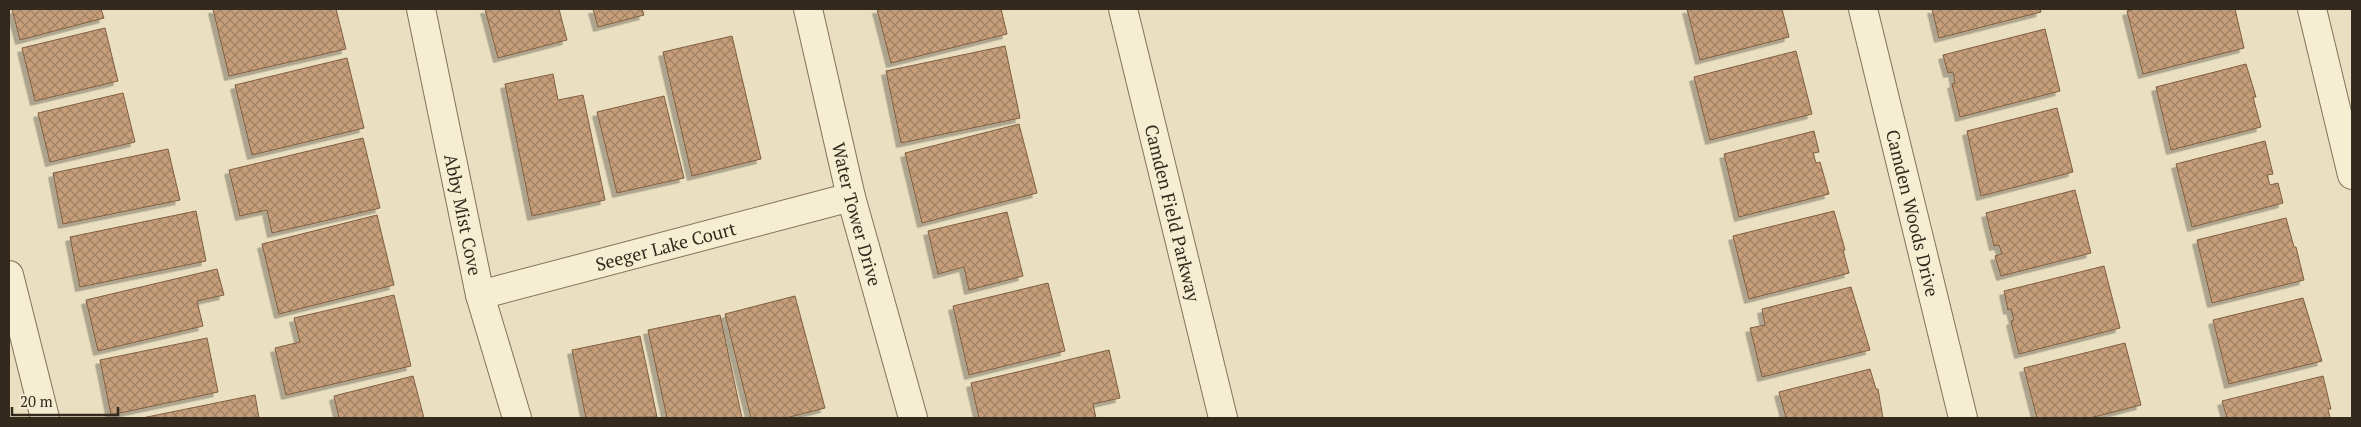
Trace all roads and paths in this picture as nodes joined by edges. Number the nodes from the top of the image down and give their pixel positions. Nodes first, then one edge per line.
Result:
1 (421, 9) edge
2 (808, 9) edge
3 (1123, 9) edge
4 (1863, 9) edge
5 (2312, 9) edge
6 (2352, 175) edge
7 (851, 197) junction
8 (9, 275) edge
9 (480, 294) junction
10 (45, 418) edge
11 (517, 418) edge
12 (913, 418) edge
13 (1223, 418) edge
14 (1963, 418) edge

1 - 9 street, Abby Mist Cove
2 - 7 street, Water Tower Drive
3 - 13 street, Camden Field Parkway
4 - 14 street, Camden Woods Drive
5 - 6 street
7 - 9 street, Seeger Lake Court
7 - 12 street, Water Tower Drive
8 - 10 street
9 - 11 street, Abby Mist Cove

